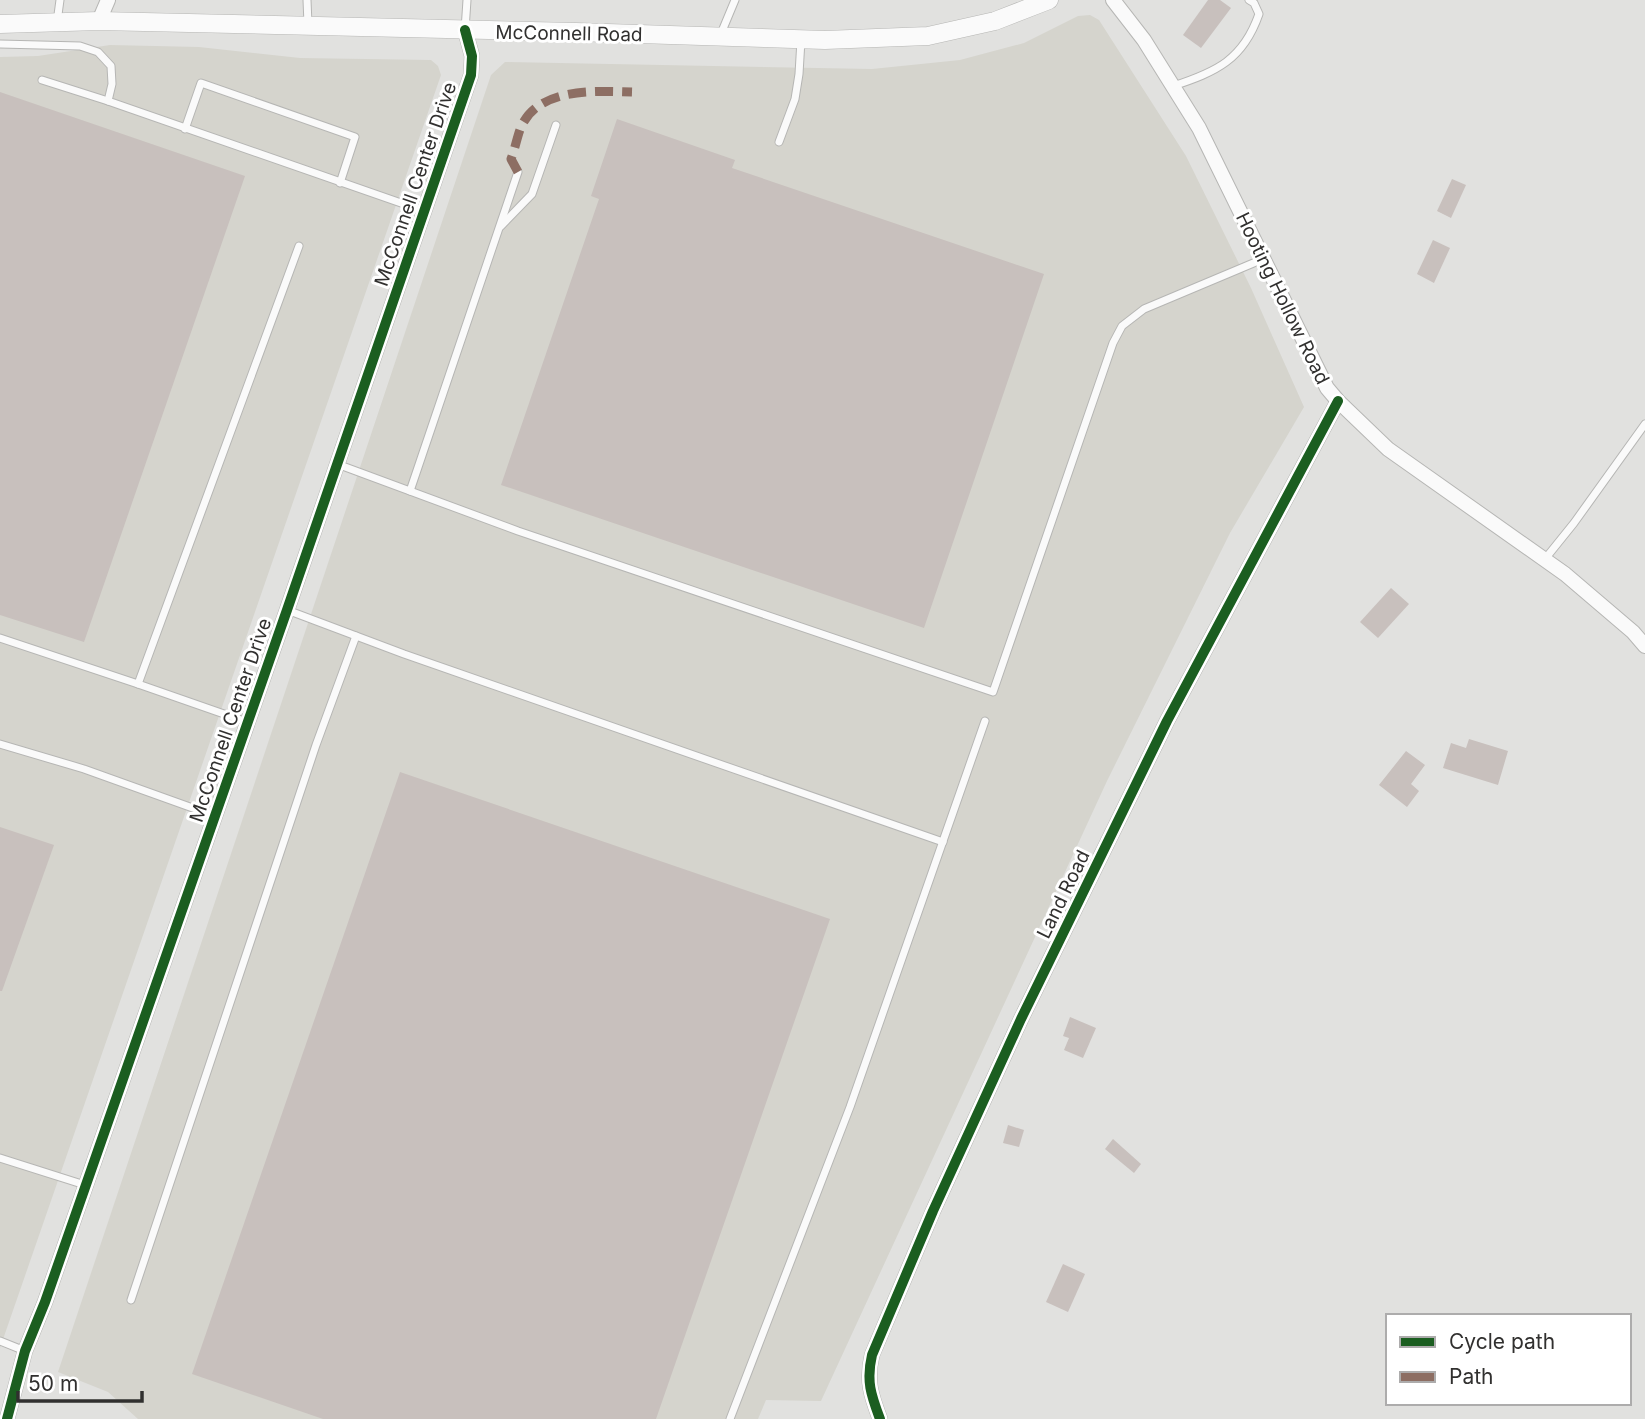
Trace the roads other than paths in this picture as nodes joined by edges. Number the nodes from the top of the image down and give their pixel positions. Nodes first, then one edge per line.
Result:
1 (60, 0) edge
2 (108, 0) edge
3 (307, 0) edge
4 (467, 0) edge
5 (735, 0) edge
6 (1049, 0) edge
7 (1113, 0) edge
8 (1250, 0) edge
9 (99, 21) junction
10 (57, 23) junction
11 (0, 24) edge
12 (308, 26) junction
13 (465, 30) junction
14 (720, 37) junction
15 (801, 39) junction
16 (0, 44) edge
17 (42, 80) dead end
18 (1172, 86) junction
19 (108, 102) junction
20 (556, 125) dead end
21 (185, 130) junction
22 (779, 142) dead end
23 (518, 172) dead end
24 (340, 183) junction
25 (424, 211) junction
26 (498, 229) junction
27 (299, 246) dead end
28 (1263, 259) junction
29 (1338, 401) junction
30 (1645, 424) edge
31 (337, 464) junction
32 (410, 491) junction
33 (1545, 559) junction
34 (287, 610) junction
35 (356, 636) junction
36 (0, 638) edge
37 (1645, 646) edge
38 (138, 684) junction
39 (985, 721) dead end
40 (248, 722) junction
41 (0, 744) edge
42 (215, 816) junction
43 (943, 842) junction
44 (0, 1158) edge
45 (86, 1185) junction
46 (131, 1300) dead end
47 (0, 1341) edge
48 (25, 1351) junction
49 (7, 1419) edge
50 (730, 1419) edge
51 (880, 1419) edge

1 - 10 lane
2 - 9 street
3 - 12 lane
4 - 13 lane
5 - 14 lane
6 - 15 street, McConnell Road
7 - 18 street, Hooting Hollow Road
8 - 18 lane
9 - 10 street, McConnell Road
9 - 12 street, McConnell Road
10 - 11 street, McConnell Road
12 - 13 street, McConnell Road
13 - 14 street, McConnell Road
13 - 25 street, McConnell Center Drive
14 - 15 street, McConnell Road
15 - 22 lane
16 - 19 lane
17 - 19 lane
18 - 28 street, Hooting Hollow Road
19 - 21 lane
20 - 26 lane
21 - 24 lane
21 - 24 lane
23 - 26 lane
24 - 25 lane
25 - 31 street, McConnell Center Drive
26 - 32 lane
27 - 38 lane
28 - 29 street, Hooting Hollow Road
28 - 32 lane
29 - 33 street, Hooting Hollow Road
29 - 51 street, Land Road
30 - 33 lane
31 - 32 lane
31 - 34 street, McConnell Center Drive
33 - 37 street, Hooting Hollow Road
34 - 35 lane
34 - 40 street, McConnell Center Drive
35 - 43 lane
35 - 46 lane
36 - 38 lane
38 - 40 lane
39 - 43 lane
40 - 42 street, McConnell Center Drive
41 - 42 lane
42 - 45 street, McConnell Center Drive
43 - 50 lane
44 - 45 lane
45 - 48 street, McConnell Center Drive
47 - 48 lane
48 - 49 street, McConnell Center Drive

